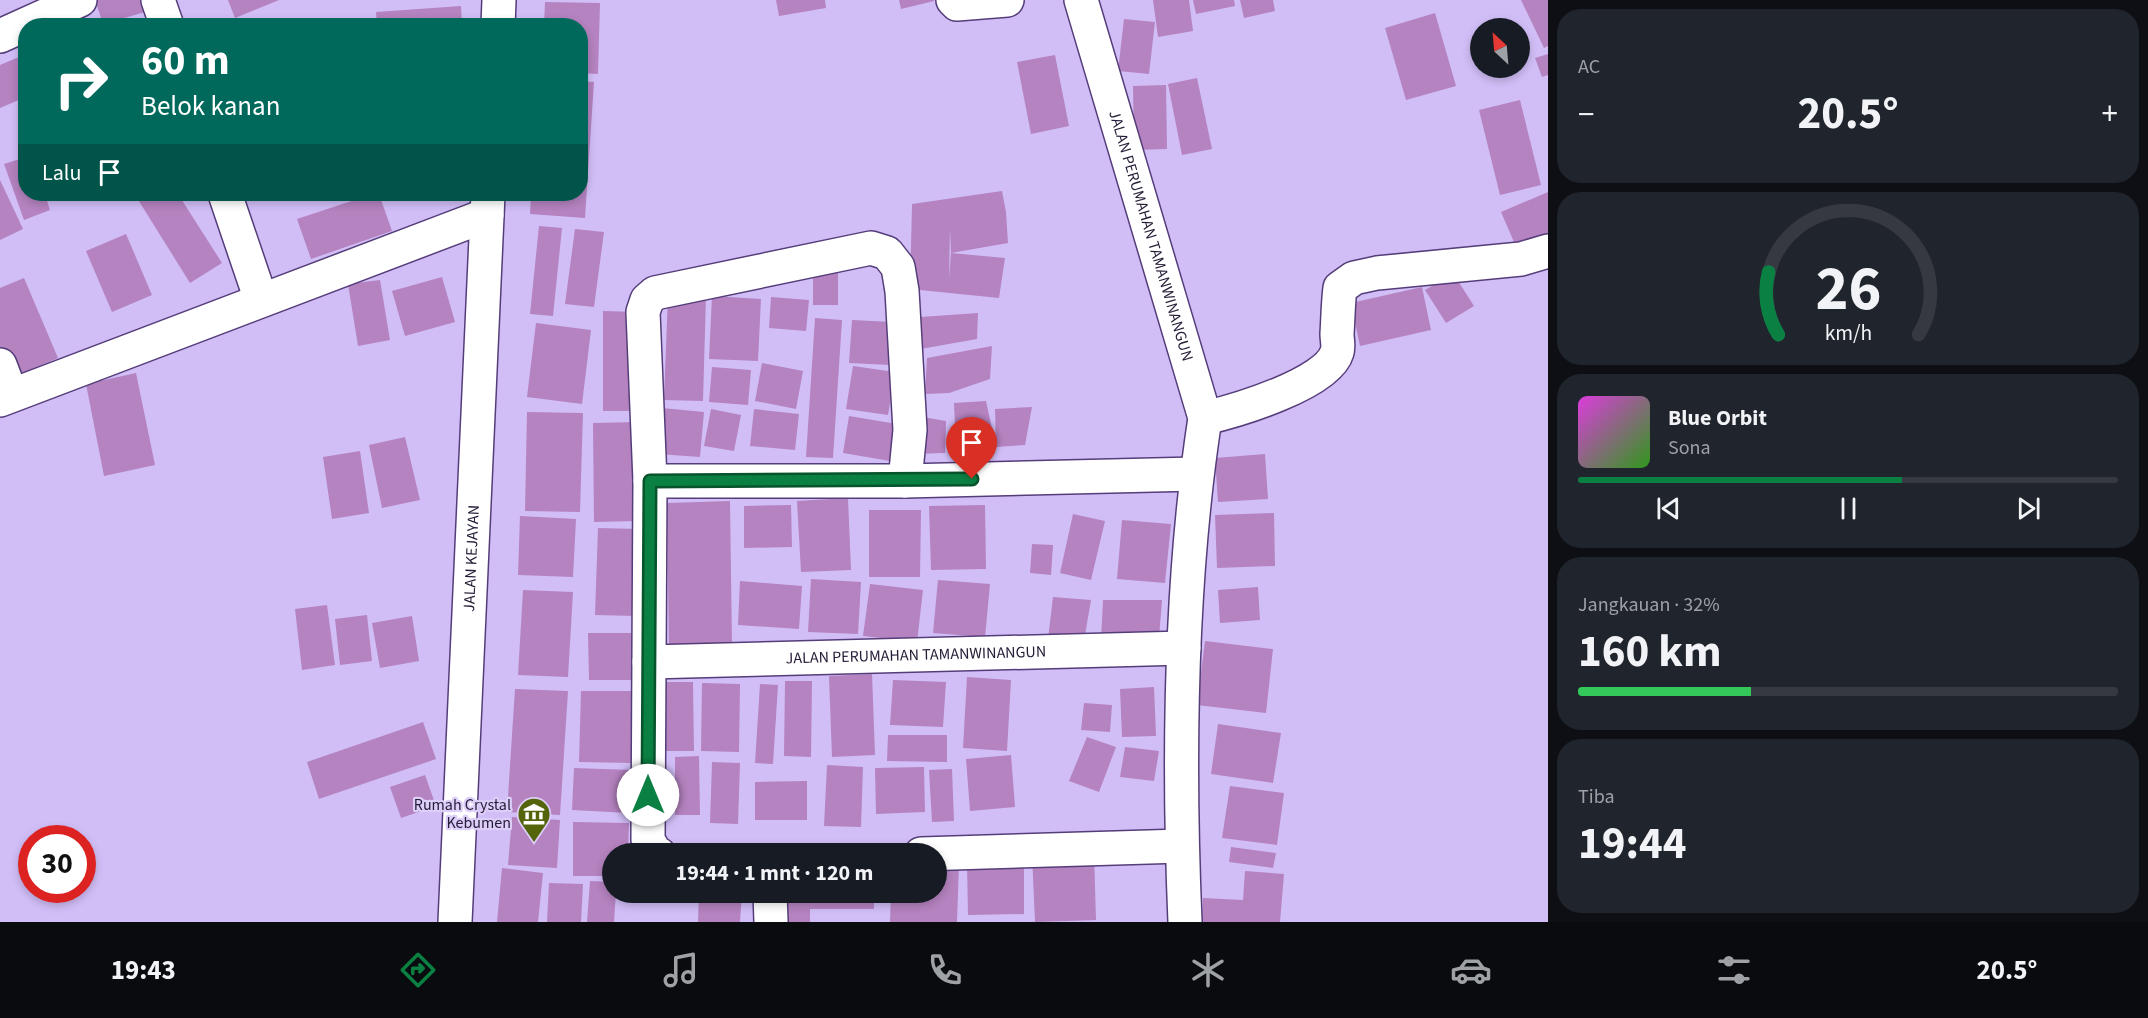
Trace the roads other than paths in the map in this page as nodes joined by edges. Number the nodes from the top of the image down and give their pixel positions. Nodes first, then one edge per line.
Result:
1 (80, 0) edge
2 (158, 0) edge
3 (499, 0) edge
4 (953, 0) edge
5 (1007, 0) edge
6 (1081, 0) edge
7 (40, 18) edge
8 (164, 18) edge
9 (498, 18) edge
10 (18, 28) edge
11 (0, 36) edge
12 (227, 201) edge
13 (488, 205) edge
14 (1548, 251) edge
15 (261, 300) junction
16 (4, 386) edge
17 (1205, 418) junction
18 (1197, 474) junction
19 (650, 481) junction
20 (905, 481) junction
21 (1184, 648) junction
22 (649, 662) junction
23 (650, 843) edge
24 (1182, 846) junction
25 (947, 853) edge
26 (770, 903) edge
27 (455, 922) edge
28 (771, 922) edge
29 (1185, 922) edge

1 - 7 street
2 - 8 street
3 - 9 street
4 - 5 street
6 - 17 street, JALAN PERUMAHAN TAMANWINANGUN
10 - 11 street
12 - 15 street
13 - 15 street
13 - 27 street, JALAN KEJAYAN
14 - 17 street
15 - 16 street
17 - 18 street, JALAN PERUMAHAN TAMANWINANGUN
18 - 20 street
18 - 21 street, JALAN PERUMAHAN TAMANWINANGUN
19 - 20 street
19 - 20 street
19 - 22 street
21 - 22 street, JALAN PERUMAHAN TAMANWINANGUN
21 - 24 street, JALAN PERUMAHAN TAMANWINANGUN
22 - 23 street
24 - 25 street
24 - 29 street, JALAN PERUMAHAN TAMANWINANGUN
26 - 28 street

